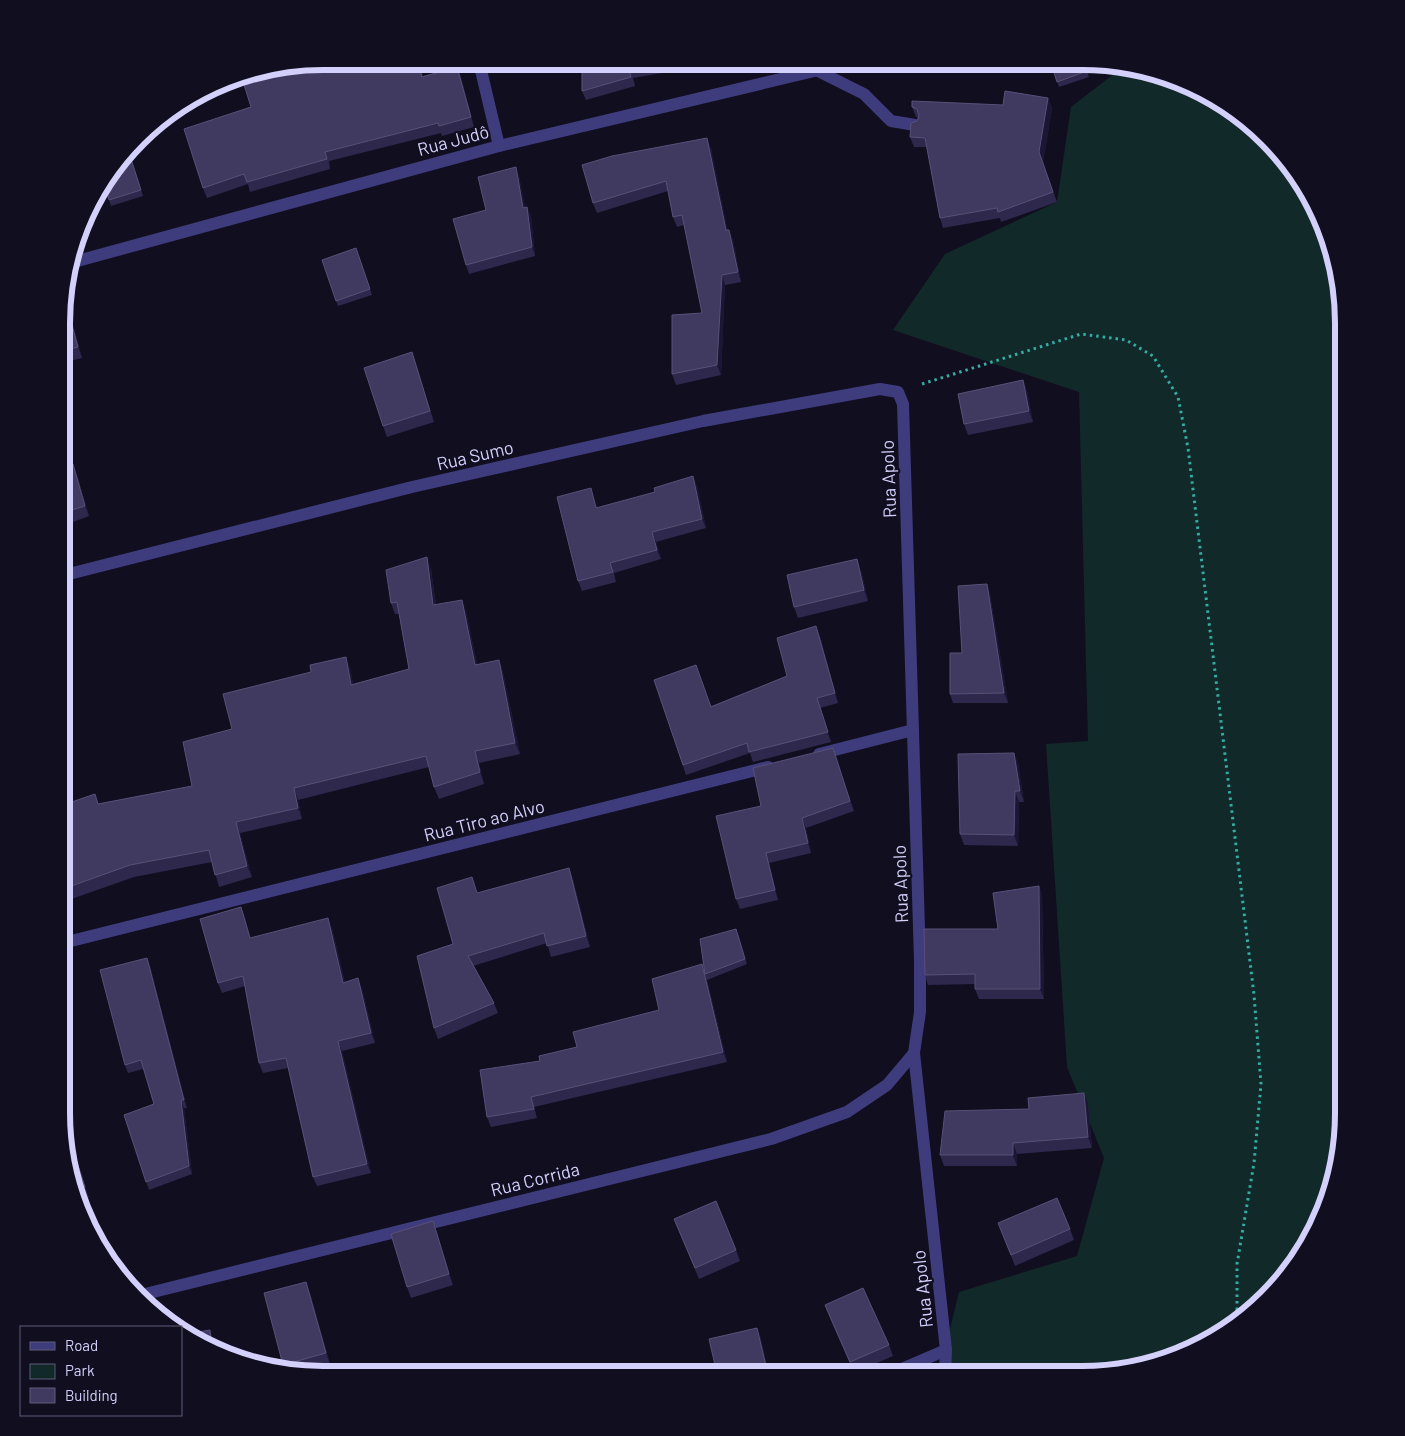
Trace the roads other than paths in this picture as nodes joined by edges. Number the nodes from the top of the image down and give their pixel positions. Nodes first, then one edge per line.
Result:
1 (481, 70) edge
2 (816, 70) joint
3 (915, 125) edge
4 (499, 146) junction
5 (78, 261) edge
6 (898, 392) joint
7 (70, 574) edge
8 (913, 730) junction
9 (807, 757) edge
10 (778, 764) edge
11 (70, 941) edge
12 (914, 1053) junction
13 (146, 1294) edge
14 (946, 1350) junction
15 (909, 1366) edge
16 (945, 1366) edge

1 - 4 street
2 - 3 street
2 - 4 street, Rua Judô
4 - 5 street, Rua Judô
6 - 7 street, Rua Sumo
6 - 8 street, Rua Apolo
8 - 9 street
8 - 12 street, Rua Apolo
10 - 11 street, Rua Tiro ao Alvo
12 - 13 street, Rua Corrida
12 - 14 street, Rua Apolo
14 - 15 street
14 - 16 street, Rua Apolo

